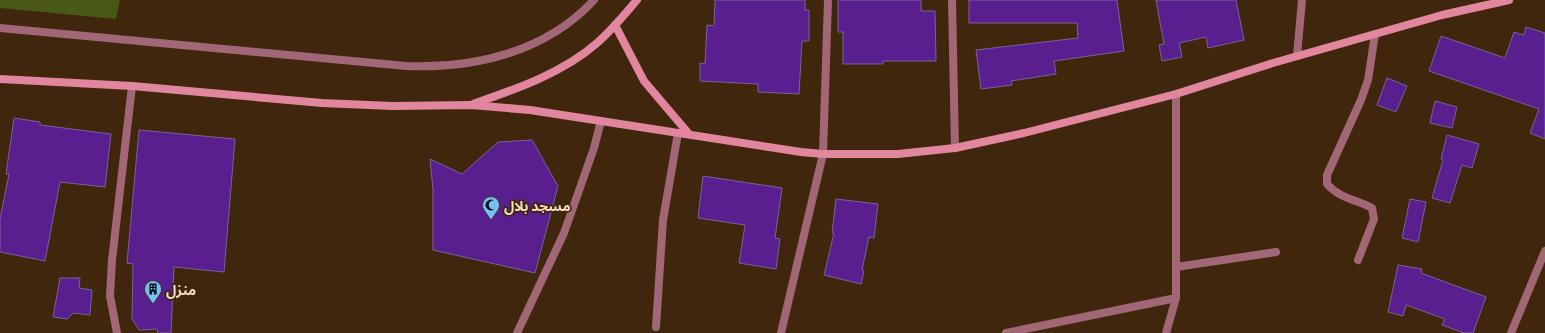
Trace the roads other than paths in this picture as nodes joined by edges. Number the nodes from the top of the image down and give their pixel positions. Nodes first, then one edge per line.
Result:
1 (594, 0) edge
2 (637, 0) edge
3 (828, 0) edge
4 (952, 0) edge
5 (1302, 0) edge
6 (1509, 0) edge
7 (615, 25) junction
8 (0, 28) edge
9 (1375, 34) junction
10 (1297, 56) junction
11 (0, 79) edge
12 (132, 86) junction
13 (1176, 94) junction
14 (471, 105) junction
15 (601, 121) junction
16 (678, 133) junction
17 (689, 134) junction
18 (955, 148) junction
19 (824, 154) junction
20 (1545, 251) edge
21 (1276, 252) dead end
22 (1358, 260) dead end
23 (1176, 267) junction
24 (1176, 298) junction
25 (656, 327) dead end
26 (117, 333) edge
27 (517, 333) edge
28 (781, 333) edge
29 (1006, 333) edge
30 (1166, 333) edge
31 (1511, 333) edge

1 - 8 street
2 - 7 main road
3 - 19 street
4 - 18 street
5 - 10 street
6 - 9 main road
7 - 14 main road
7 - 17 main road
9 - 10 main road
9 - 22 street
10 - 13 main road
11 - 12 main road
12 - 14 main road
12 - 26 street
13 - 18 main road
13 - 23 street
14 - 15 main road
15 - 16 main road
15 - 27 street
16 - 17 main road
16 - 25 street
17 - 19 main road
18 - 19 main road
19 - 28 street
20 - 31 street
21 - 23 street
23 - 24 street
24 - 29 street
24 - 30 street

